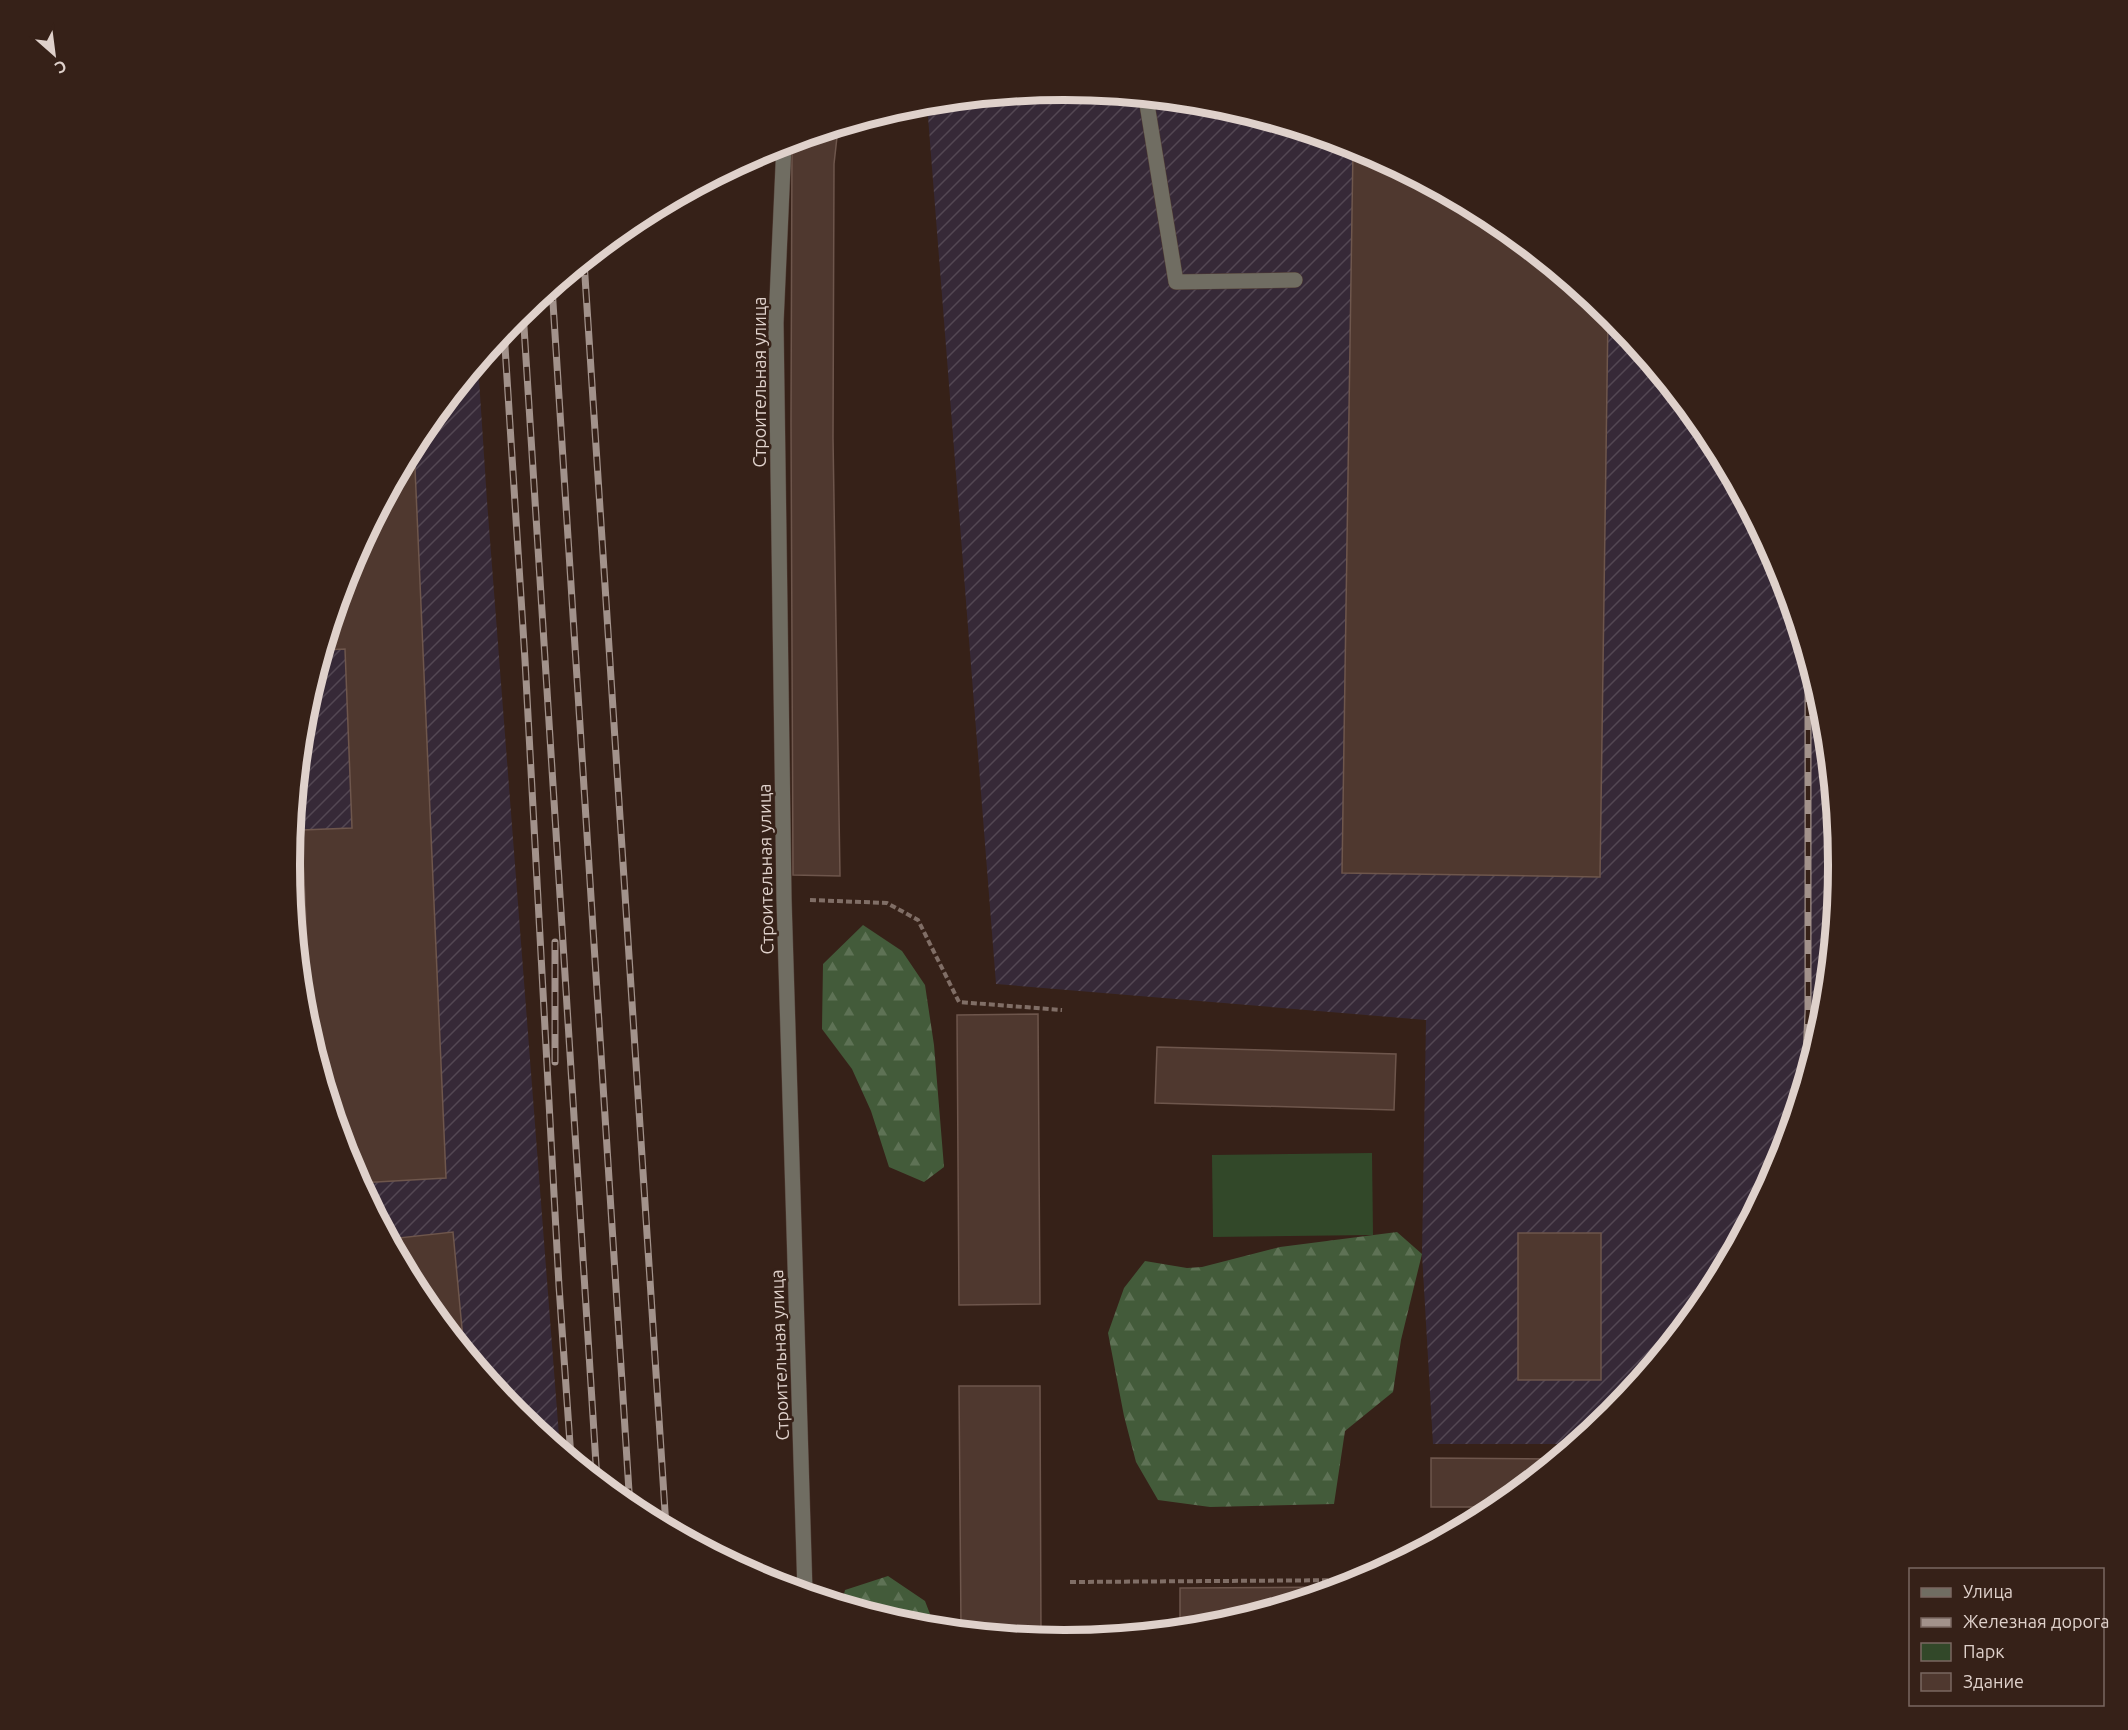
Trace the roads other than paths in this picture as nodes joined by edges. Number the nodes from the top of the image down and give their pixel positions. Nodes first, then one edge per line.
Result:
1 (1147, 105) edge
2 (784, 154) edge
3 (1295, 280) dead end
4 (805, 1584) edge

1 - 3 street
2 - 4 street, Строительная улица

